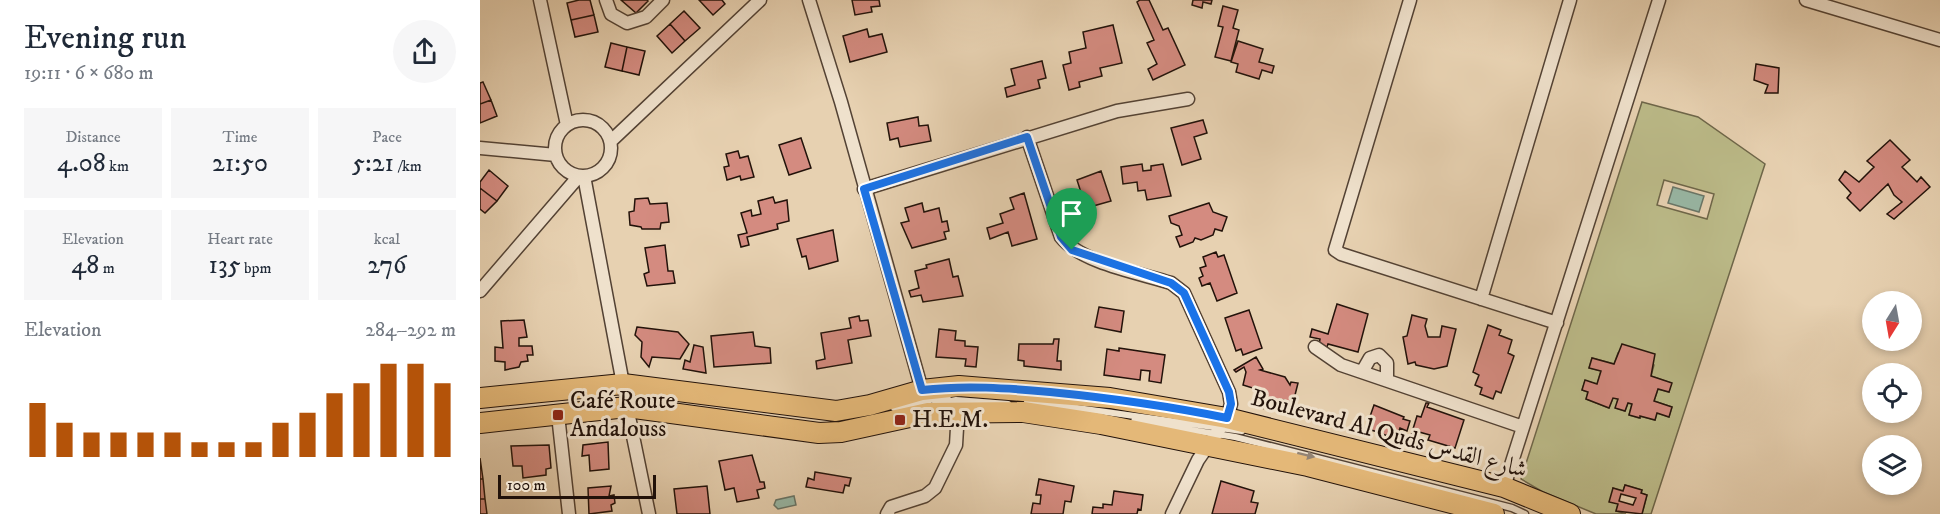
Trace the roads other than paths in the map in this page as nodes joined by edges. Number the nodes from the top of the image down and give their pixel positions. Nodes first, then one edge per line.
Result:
1 (540, 0) edge
2 (606, 0) edge
3 (663, 0) edge
4 (760, 0) edge
5 (809, 0) edge
6 (1410, 0) edge
7 (1570, 0) edge
8 (1659, 0) edge
9 (1806, 0) edge
10 (1940, 40) edge
11 (1188, 99) dead end
12 (567, 125) junction
13 (1027, 137) junction
14 (611, 141) junction
15 (480, 148) edge
16 (556, 155) junction
17 (581, 176) junction
18 (864, 189) junction
19 (480, 291) edge
20 (1481, 299) junction
21 (1557, 322) junction
22 (1316, 347) dead end
23 (1362, 372) junction
24 (1388, 380) junction
25 (623, 384) junction
26 (922, 390) junction
27 (480, 398) edge
28 (596, 402) dead end
29 (654, 402) dead end
30 (480, 406) edge
31 (627, 407) junction
32 (890, 409) dead end
33 (710, 410) dead end
34 (879, 411) dead end
35 (958, 411) junction
36 (558, 415) junction
37 (857, 416) dead end
38 (846, 418) dead end
39 (480, 423) edge
40 (816, 424) dead end
41 (838, 424) dead end
42 (1523, 427) junction
43 (1219, 432) junction
44 (1299, 445) dead end
45 (1309, 447) dead end
46 (1508, 495) junction
47 (1526, 505) dead end
48 (569, 514) edge
49 (650, 514) edge
50 (887, 514) edge
51 (1172, 514) edge
52 (1494, 514) edge
53 (1525, 514) edge
54 (1570, 514) edge

1 - 12 street
2 - 3 street
4 - 14 street
5 - 18 street
6 - 20 street
7 - 20 street
8 - 21 street
9 - 10 street
11 - 13 street
12 - 14 street
12 - 16 street
13 - 18 street
13 - 43 street
14 - 17 street
15 - 16 street
16 - 17 street
17 - 19 street
17 - 25 street
18 - 26 street
20 - 21 street
21 - 42 street
22 - 23 street
23 - 24 street
23 - 24 street
24 - 42 street
25 - 26 main road, Boulevard Al Quds شارع القدس
25 - 27 main road, Boulevard Al Quds شارع القدس
26 - 43 main road, Boulevard Al Quds شارع القدس
28 - 29 lane
30 - 38 lane
31 - 35 main road, Boulevard Al Quds شارع القدس
31 - 36 main road, Boulevard Al Quds شارع القدس
31 - 49 street
32 - 43 lane
33 - 40 lane
34 - 37 lane
35 - 43 main road, Boulevard Al Quds شارع القدس
35 - 50 street
36 - 39 main road, Boulevard Al Quds شارع القدس
36 - 48 street
41 - 43 lane
42 - 46 street
43 - 44 lane
43 - 46 main road, Boulevard Al Quds شارع القدس
43 - 51 street
43 - 52 main road, Boulevard Al Quds شارع القدس
43 -> 53 lane
45 - 46 lane
46 - 47 lane
46 - 54 main road, Boulevard Al Quds شارع القدس

